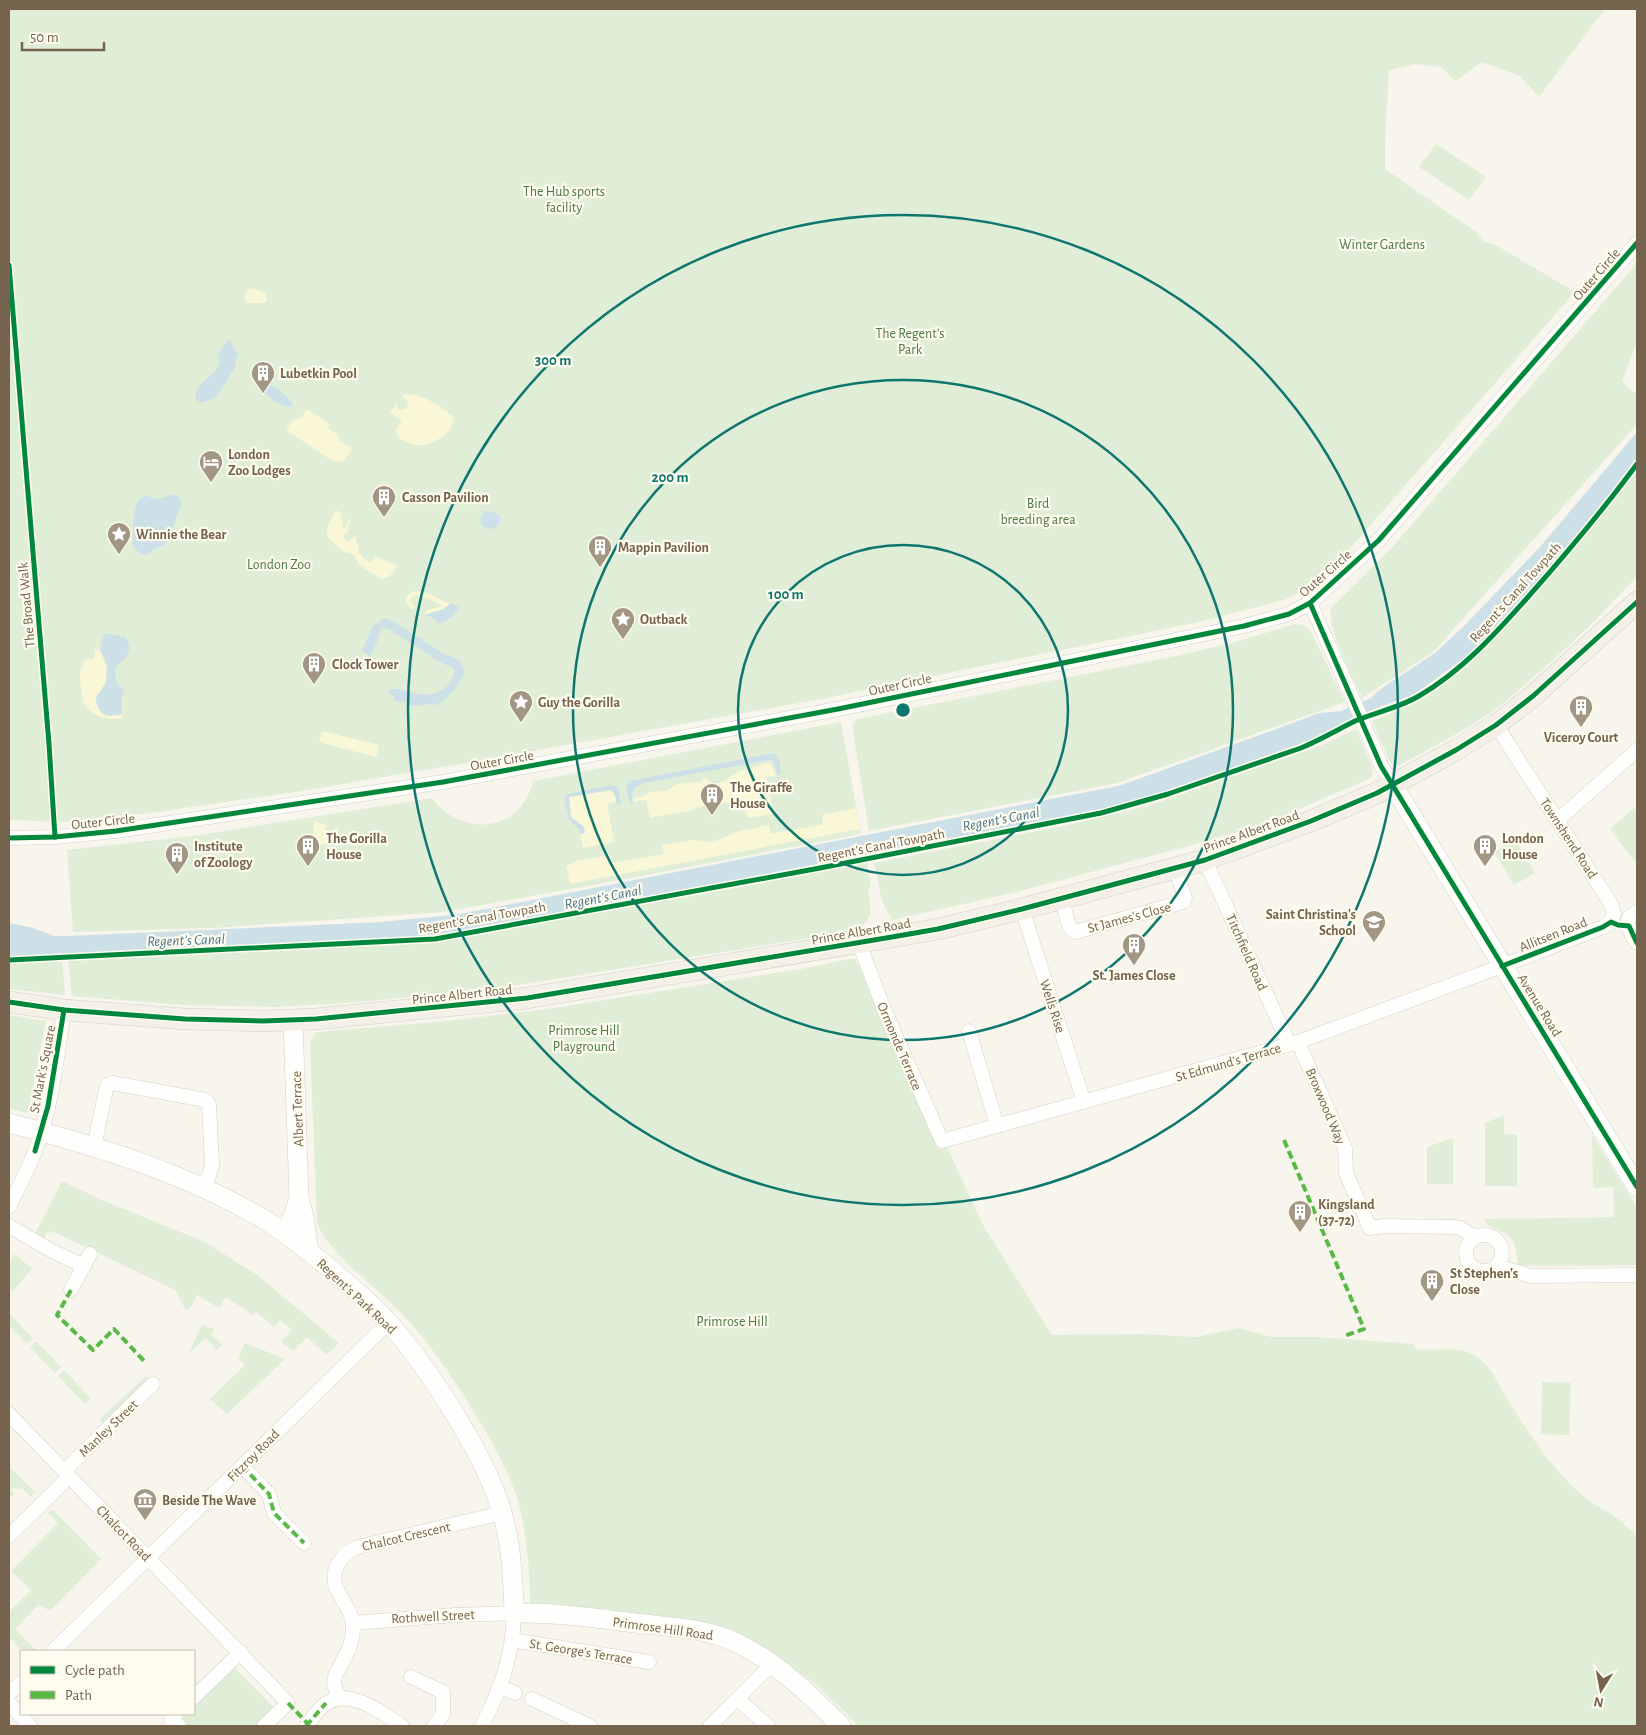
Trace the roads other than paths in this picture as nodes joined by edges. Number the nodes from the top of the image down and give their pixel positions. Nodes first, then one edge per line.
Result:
1 (1637, 243) edge
2 (1637, 602) edge
3 (1310, 603) junction
4 (1496, 725) junction
5 (1637, 750) edge
6 (1393, 786) junction
7 (1558, 820) junction
8 (9, 838) edge
9 (1206, 860) junction
10 (1176, 868) junction
11 (1062, 899) junction
12 (1022, 909) junction
13 (1637, 912) edge
14 (1611, 922) joint
15 (859, 943) junction
16 (1637, 943) edge
17 (1502, 966) junction
18 (9, 1002) edge
19 (64, 1010) junction
20 (293, 1020) junction
21 (969, 1030) dead end
22 (1294, 1043) junction
23 (1084, 1102) junction
24 (9, 1123) edge
25 (997, 1126) junction
26 (42, 1132) junction
27 (948, 1139) joint
28 (94, 1147) junction
29 (1637, 1187) edge
30 (205, 1188) junction
31 (299, 1199) junction
32 (9, 1207) edge
33 (9, 1226) edge
34 (282, 1231) junction
35 (1475, 1237) junction
36 (309, 1252) junction
37 (1496, 1266) junction
38 (1637, 1275) edge
39 (71, 1290) dead end
40 (388, 1323) junction
41 (153, 1384) dead end
42 (9, 1414) edge
43 (242, 1466) junction
44 (66, 1474) junction
45 (502, 1513) junction
46 (9, 1536) edge
47 (304, 1543) dead end
48 (148, 1558) junction
49 (514, 1613) junction
50 (353, 1623) junction
51 (512, 1640) junction
52 (54, 1650) edge
53 (240, 1652) junction
54 (649, 1662) dead end
55 (773, 1663) junction
56 (411, 1678) dead end
57 (20, 1683) edge
58 (500, 1687) junction
59 (515, 1693) dead end
60 (9, 1694) edge
61 (195, 1696) edge
62 (340, 1698) junction
63 (532, 1699) dead end
64 (738, 1699) junction
65 (9, 1703) edge
66 (175, 1715) edge
67 (30, 1726) edge
68 (179, 1726) edge
69 (264, 1726) edge
70 (306, 1726) edge
71 (402, 1726) edge
72 (434, 1726) edge
73 (482, 1726) edge
74 (590, 1726) edge
75 (710, 1726) edge
76 (768, 1726) edge
77 (841, 1726) edge

1 - 3 street, Outer Circle
2 - 4 main road, Prince Albert Road
3 - 6 street, Avenue Road
3 - 8 street, Outer Circle
4 - 6 main road, Prince Albert Road
4 - 7 street, Townshend Road
5 - 7 street
6 - 9 main road, Prince Albert Road
6 - 17 street, Avenue Road
7 - 14 street, Townshend Road
9 - 10 main road, Prince Albert Road
9 - 22 street, Titchfield Road
10 - 11 main road, Prince Albert Road
10 - 11 street, St James's Close
11 - 12 main road, Prince Albert Road
12 - 15 main road, Prince Albert Road
12 - 23 street, Wells Rise
13 - 16 street
14 - 17 street, Allitsen Road
15 - 20 main road, Prince Albert Road
15 - 27 street, Ormonde Terrace
17 - 22 street, St Edmund's Terrace
17 - 29 street, Avenue Road
18 - 19 main road, Prince Albert Road
19 - 20 main road, Prince Albert Road
19 - 26 street, St Mark's Square
20 - 31 street, Albert Terrace
21 - 25 street
22 - 23 street, St Edmund's Terrace
22 - 35 street, Broxwood Way
23 - 25 street, St Edmund's Terrace
24 - 26 street, Regent's Park Road
25 - 27 street, St Edmund's Terrace
26 - 28 street, Regent's Park Road
26 - 32 street, St Mark's Square
28 - 30 street, Regent's Park Road
28 - 30 street
30 - 34 street, Regent's Park Road
31 - 34 street, Albert Terrace
31 - 36 street, Albert Terrace
33 - 39 street
34 - 36 street, Regent's Park Road
35 - 37 street
35 - 37 street
36 - 40 street, Regent's Park Road
37 - 38 street
40 - 43 street, Fitzroy Road
40 - 45 street, Regent's Park Road
41 - 44 street, Manley Street
42 - 44 street, Chalcot Road
43 - 47 street
43 - 48 street, Fitzroy Road
44 - 46 street, Manley Street
44 - 48 street, Chalcot Road
45 - 49 street, Regent's Park Road
45 - 50 street, Chalcot Crescent
48 - 52 street, Fitzroy Road
48 - 53 street, Chalcot Road
49 - 50 street, Rothwell Street
49 - 51 street, Regent's Park Road
49 - 55 street, Primrose Hill Road
50 - 62 street
51 - 54 street, St. George's Terrace
51 - 58 street, Regent's Park Road
53 - 61 street
53 - 69 street, Chalcot Road
55 - 64 street
55 - 77 street, Primrose Hill Road
56 - 72 street
57 - 60 street
58 - 59 street
58 - 73 street, Regent's Park Road
62 - 70 street
62 - 71 street
63 - 74 street
64 - 75 street
64 - 76 street
65 - 67 street
66 - 68 street

